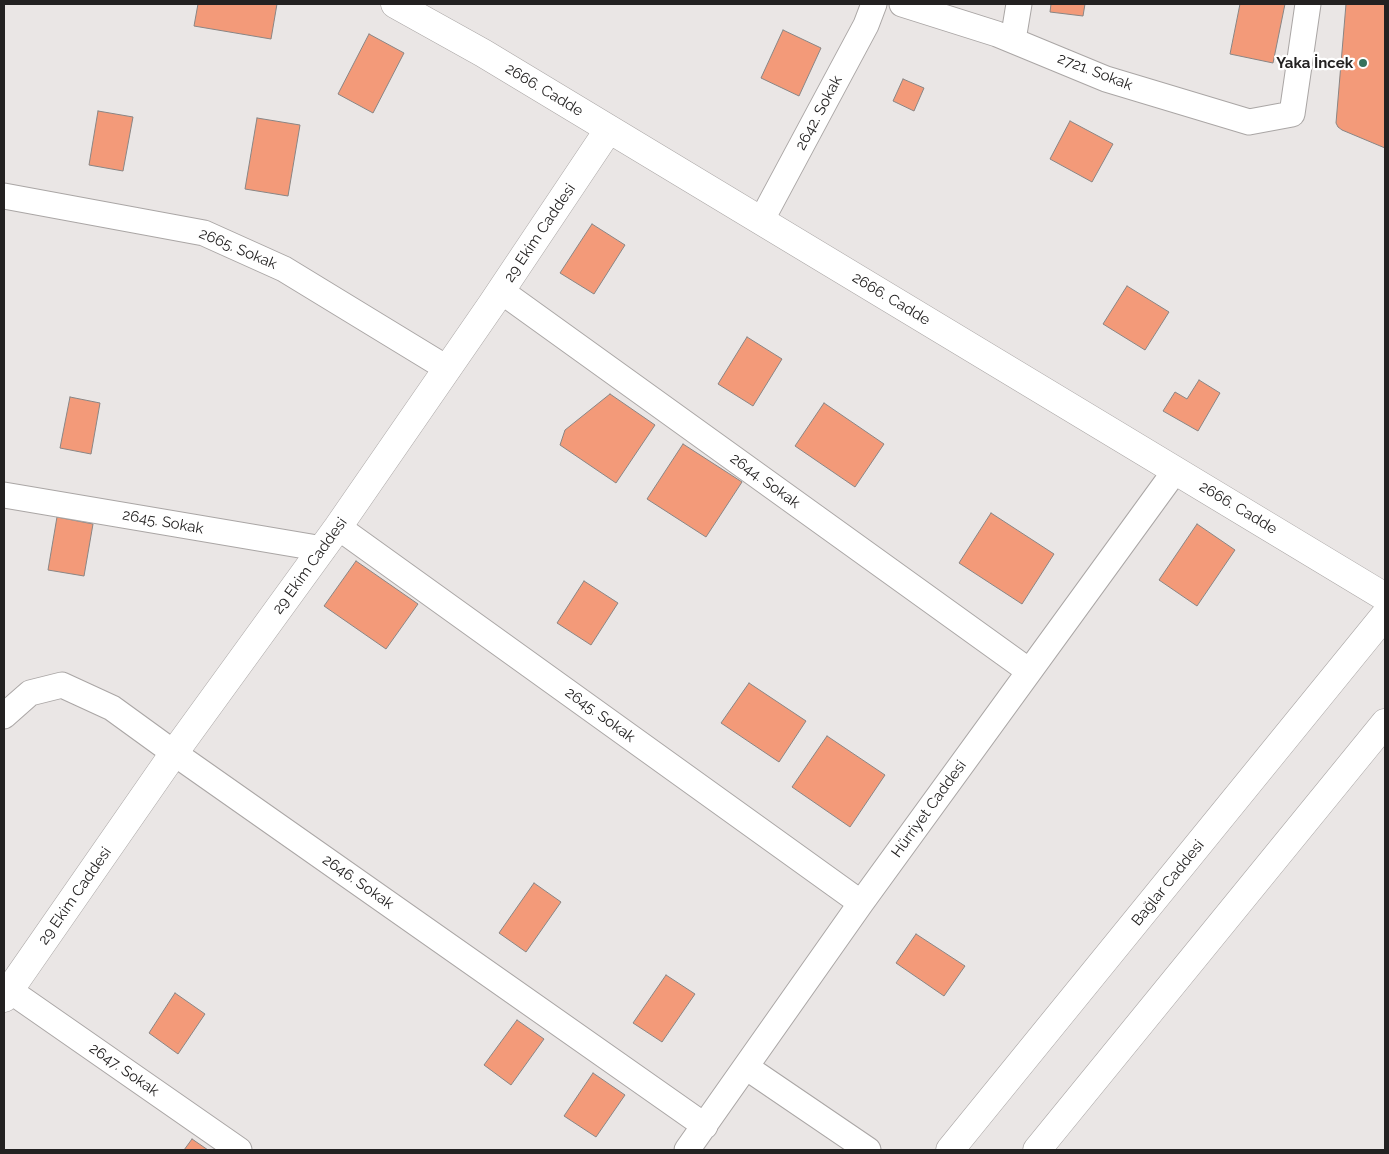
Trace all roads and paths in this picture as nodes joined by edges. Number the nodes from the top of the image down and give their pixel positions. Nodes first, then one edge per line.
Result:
1 (395, 4) edge
2 (874, 4) edge
3 (902, 4) edge
4 (1019, 4) edge
5 (1308, 4) edge
6 (1013, 40) junction
7 (609, 129) junction
8 (4, 196) edge
9 (761, 221) junction
10 (501, 291) junction
11 (448, 369) junction
12 (1175, 470) junction
13 (4, 495) edge
14 (338, 527) junction
15 (323, 549) junction
16 (1385, 597) edge
17 (1385, 615) edge
18 (1029, 671) junction
19 (4, 716) edge
20 (1385, 723) edge
21 (174, 754) junction
22 (861, 903) junction
23 (6, 994) edge
24 (746, 1067) junction
25 (705, 1126) junction
26 (239, 1150) edge
27 (687, 1150) edge
28 (868, 1150) edge
29 (950, 1150) edge
30 (1037, 1150) edge

1 - 7 street, 2666. Cadde
2 - 9 street, 2642. Sokak
3 - 6 street, 2721. Sokak
4 - 6 street
5 - 6 street, 2721. Sokak
7 - 9 street, 2666. Cadde
7 - 10 street, 29 Ekim Caddesi
8 - 11 street, 2665. Sokak
9 - 12 street, 2666. Cadde
10 - 11 street, 29 Ekim Caddesi
10 - 18 street, 2644. Sokak
11 - 14 street, 29 Ekim Caddesi
12 - 16 street, 2666. Cadde
12 - 18 street, Hürriyet Caddesi
13 - 15 street, 2645. Sokak
14 - 15 street, 29 Ekim Caddesi
14 - 22 street, 2645. Sokak
15 - 21 street, 29 Ekim Caddesi
17 - 29 street, Bağlar Caddesi
18 - 22 street, Hürriyet Caddesi
19 - 21 street, 2646. Sokak
20 - 30 street
21 - 23 street, 29 Ekim Caddesi
21 - 25 street, 2646. Sokak
22 - 24 street, Hürriyet Caddesi
23 - 26 street, 2647. Sokak
24 - 25 street, Hürriyet Caddesi
24 - 28 street
25 - 27 street, Hürriyet Caddesi

